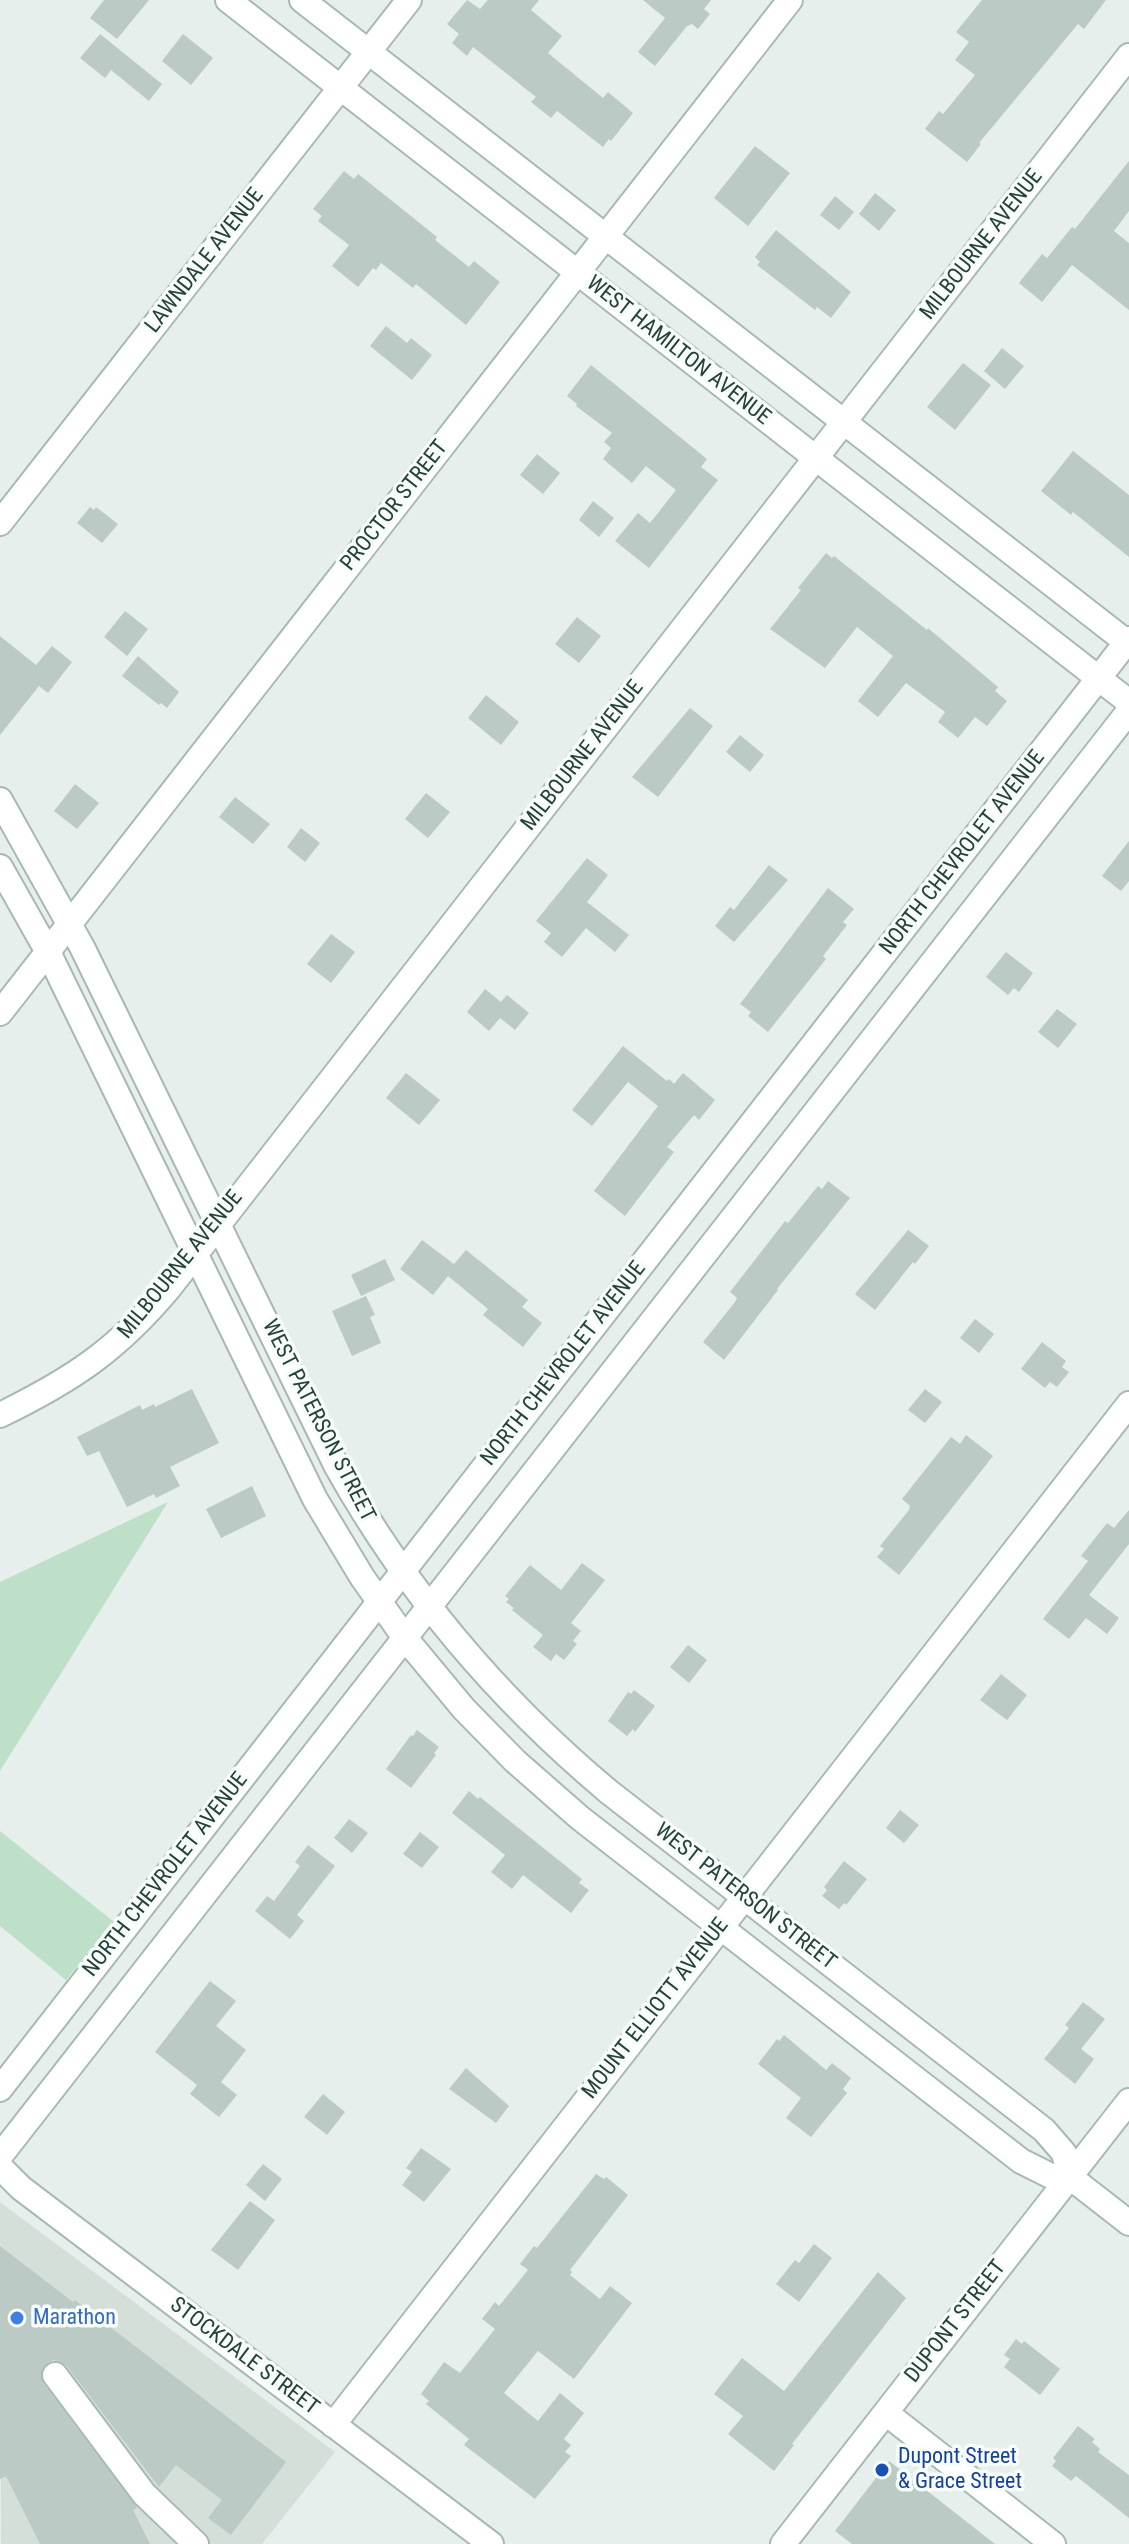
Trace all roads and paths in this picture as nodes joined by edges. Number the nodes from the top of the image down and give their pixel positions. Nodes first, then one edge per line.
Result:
1 (228, 0) edge
2 (302, 0) edge
3 (409, 0) edge
4 (790, 0) edge
5 (369, 52) junction
6 (1129, 56) edge
7 (341, 88) junction
8 (606, 237) junction
9 (578, 273) junction
10 (844, 422) junction
11 (816, 458) junction
12 (0, 523) edge
13 (1128, 642) edge
14 (1099, 679) junction
15 (1129, 702) edge
16 (1129, 711) edge
17 (0, 800) edge
18 (0, 867) edge
19 (70, 923) junction
20 (48, 952) junction
21 (0, 1013) edge
22 (757, 1117) junction
23 (791, 1144) junction
24 (218, 1223) junction
25 (194, 1254) junction
26 (1129, 1404) edge
27 (0, 1415) edge
28 (402, 1571) junction
29 (378, 1602) junction
30 (429, 1607) junction
31 (405, 1638) junction
32 (744, 1896) junction
33 (720, 1927) junction
34 (0, 2089) edge
35 (1129, 2101) edge
36 (0, 2156) edge
37 (0, 2167) edge
38 (1070, 2177) junction
39 (1129, 2223) edge
40 (55, 2375) dead end
41 (886, 2413) junction
42 (333, 2425) junction
43 (196, 2544) edge
44 (491, 2544) edge
45 (783, 2544) edge
46 (1053, 2544) edge

1 - 7 street, WEST HAMILTON AVENUE
2 - 5 street, WEST HAMILTON AVENUE
3 - 5 street, LAWNDALE AVENUE
4 - 8 street, PROCTOR STREET
5 - 7 street, LAWNDALE AVENUE
5 - 8 street, WEST HAMILTON AVENUE
6 - 10 street, MILBOURNE AVENUE
7 - 9 street, WEST HAMILTON AVENUE
7 - 12 street, LAWNDALE AVENUE
8 - 9 street, PROCTOR STREET
8 - 10 street, WEST HAMILTON AVENUE
9 - 11 street, WEST HAMILTON AVENUE
9 - 19 street, PROCTOR STREET
10 - 11 street, MILBOURNE AVENUE
10 - 13 street, WEST HAMILTON AVENUE
11 - 14 street, WEST HAMILTON AVENUE
11 - 24 street, MILBOURNE AVENUE
13 - 14 street, NORTH CHEVROLET AVENUE
14 - 15 street, WEST HAMILTON AVENUE
14 - 22 street, NORTH CHEVROLET AVENUE
16 - 23 street, NORTH CHEVROLET AVENUE
17 - 19 street, WEST PATERSON STREET
18 - 20 street, WEST PATERSON STREET
19 - 20 street, PROCTOR STREET
19 - 24 street, WEST PATERSON STREET
20 - 21 street, PROCTOR STREET
20 - 25 street, WEST PATERSON STREET
22 - 23 street
22 - 28 street, NORTH CHEVROLET AVENUE
23 - 30 street, NORTH CHEVROLET AVENUE
24 - 25 street, MILBOURNE AVENUE
24 - 28 street, WEST PATERSON STREET
25 - 27 street, MILBOURNE AVENUE
25 - 29 street, WEST PATERSON STREET
26 - 32 street, MOUNT ELLIOTT AVENUE
28 - 29 street, NORTH CHEVROLET AVENUE
28 - 30 street, WEST PATERSON STREET
29 - 31 street, WEST PATERSON STREET
29 - 34 street, NORTH CHEVROLET AVENUE
30 - 31 street, NORTH CHEVROLET AVENUE
30 - 32 street, WEST PATERSON STREET
31 - 33 street, WEST PATERSON STREET
31 - 36 street, NORTH CHEVROLET AVENUE
32 - 33 street, MOUNT ELLIOTT AVENUE
32 - 38 street, WEST PATERSON STREET
33 - 38 street, WEST PATERSON STREET
33 - 42 street, MOUNT ELLIOTT AVENUE
35 - 38 street, DUPONT STREET
37 - 42 street, STOCKDALE STREET
38 - 39 street, WEST PATERSON STREET
38 - 41 street, DUPONT STREET
40 - 43 street
41 - 45 street, DUPONT STREET
41 - 46 street
42 - 44 street, STOCKDALE STREET

